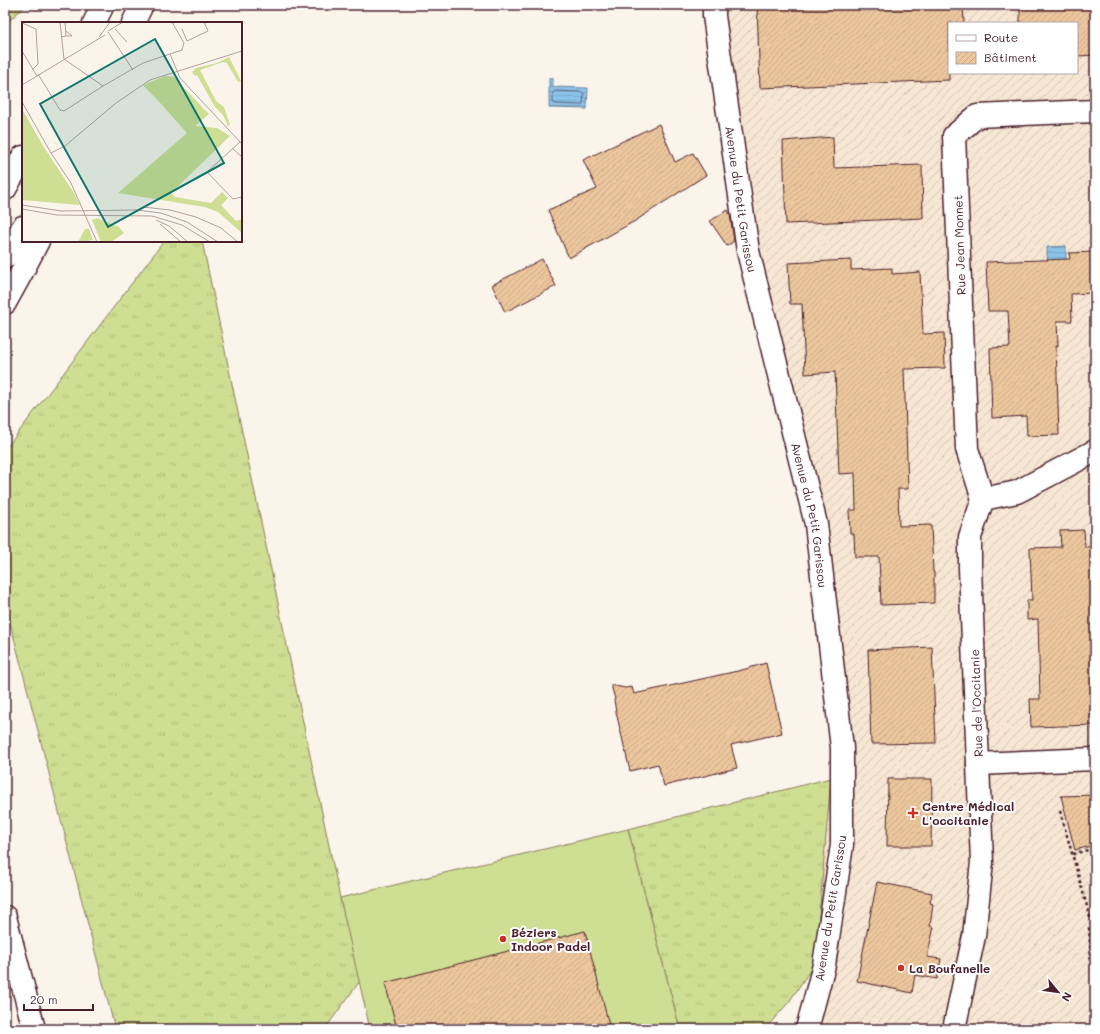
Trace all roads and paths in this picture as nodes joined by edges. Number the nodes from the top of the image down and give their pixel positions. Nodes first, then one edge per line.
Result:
1 (103, 5) edge
2 (142, 5) edge
3 (714, 5) edge
4 (94, 22) edge
5 (134, 22) edge
6 (1095, 111) edge
7 (22, 159) edge
8 (5, 189) edge
9 (22, 229) edge
10 (37, 242) edge
11 (5, 257) edge
12 (5, 303) edge
13 (1095, 451) edge
14 (983, 499) junction
15 (1095, 759) edge
16 (978, 764) junction
17 (1060, 812) dead end
18 (1095, 848) edge
19 (1073, 854) junction
20 (1095, 917) edge
21 (5, 918) edge
22 (1092, 924) junction
23 (1095, 964) edge
24 (34, 1029) edge
25 (807, 1029) edge
26 (954, 1029) edge

1 - 4 main road
2 - 5 main road
3 - 25 main road, Avenue du Petit Garissou
6 - 14 main road, Rue Jean Monnet
7 - 8 main road
9 - 11 main road
10 - 12 main road
13 - 14 main road
14 - 16 main road, Rue de l'Occitanie
15 - 16 main road
16 - 26 main road, Rue de l'Occitanie
17 - 19 path
18 - 19 path
19 - 22 path
20 - 22 path
21 - 24 main road
22 - 23 path

